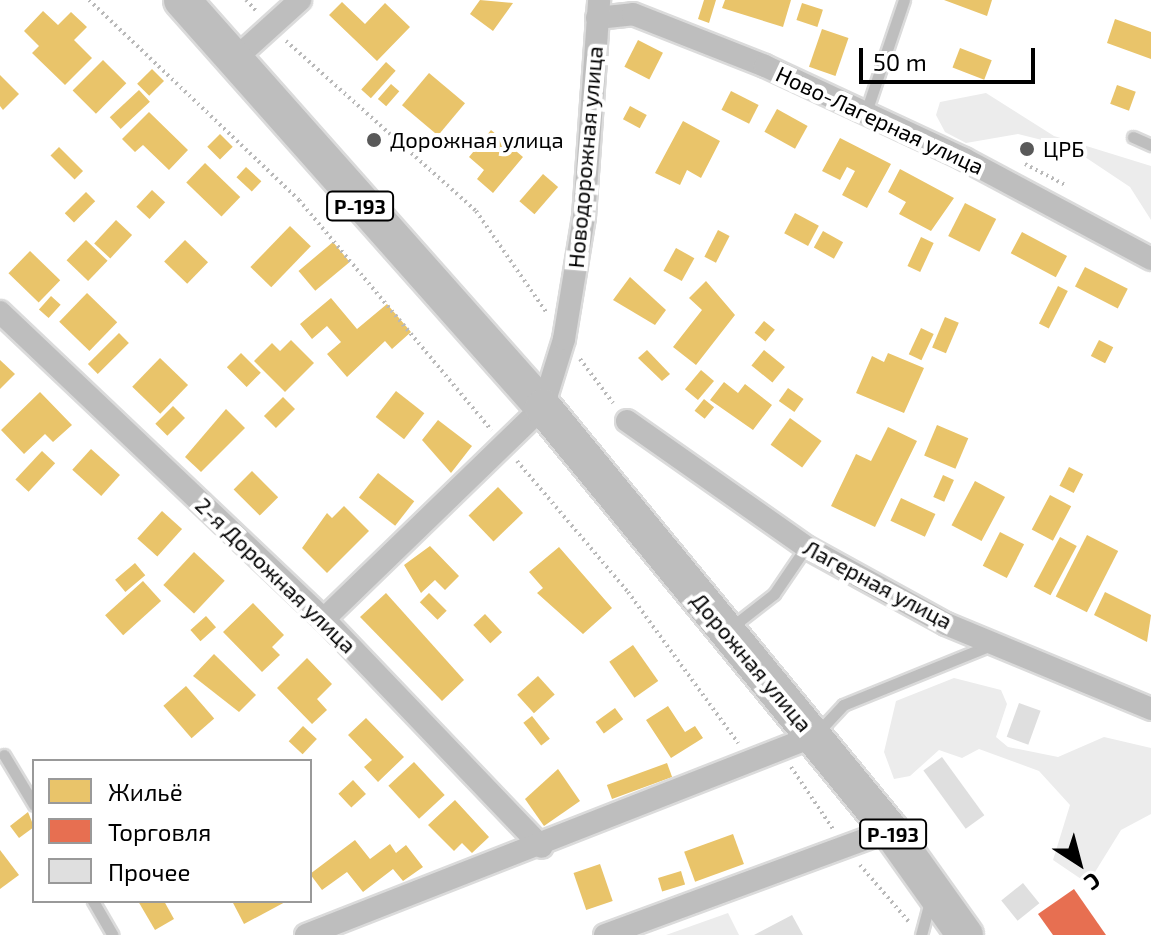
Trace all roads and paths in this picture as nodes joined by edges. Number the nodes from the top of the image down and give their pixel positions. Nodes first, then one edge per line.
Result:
1 (89, 0) edge
2 (182, 0) edge
3 (246, 0) edge
4 (300, 0) edge
5 (904, 0) edge
6 (598, 9) edge
7 (273, 29) junction
8 (235, 59) junction
9 (866, 112) junction
10 (1133, 137) dead end
11 (1151, 145) edge
12 (1151, 259) edge
13 (0, 312) edge
14 (564, 339) junction
15 (543, 407) junction
16 (627, 421) joint
17 (502, 444) junction
18 (806, 547) junction
19 (324, 619) junction
20 (725, 631) junction
21 (1001, 641) junction
22 (1151, 709) edge
23 (814, 736) junction
24 (4, 755) dead end
25 (782, 755) junction
26 (32, 802) edge
27 (890, 830) junction
28 (542, 847) junction
29 (934, 889) junction
30 (94, 903) edge
31 (113, 935) edge
32 (306, 935) edge
33 (605, 935) edge
34 (921, 935) edge
35 (965, 935) edge

1 - 17 path
2 - 8 main road, Дорожная улица / Р-193
3 - 7 path
4 - 7 street
5 - 9 lane
6 - 9 street, Ново-Лагерная улица
6 - 14 street, Новодорожная улица
7 - 8 street
7 - 14 path
8 - 15 main road, Дорожная улица / Р-193
9 - 12 street, Ново-Лагерная улица
10 - 11 lane
13 - 19 street, 2-я Дорожная улица
14 - 15 street, Новодорожная улица
14 - 16 path
15 - 17 street
15 - 20 main road, Дорожная улица / Р-193
16 - 18 street, Лагерная улица
17 - 19 street
17 - 25 path
18 - 20 lane
18 - 21 street, Лагерная улица
19 - 28 street, 2-я Дорожная улица
20 - 23 main road, Дорожная улица / Р-193
21 - 22 street, Лагерная улица
21 - 23 lane
23 - 25 street
23 - 27 main road, Дорожная улица / Р-193
24 - 26 lane
25 - 28 street
27 - 29 main road, Дорожная улица / Р-193
27 - 33 street
28 - 32 street
29 - 34 lane
29 - 35 main road, Дорожная улица / Р-193
30 - 31 lane

